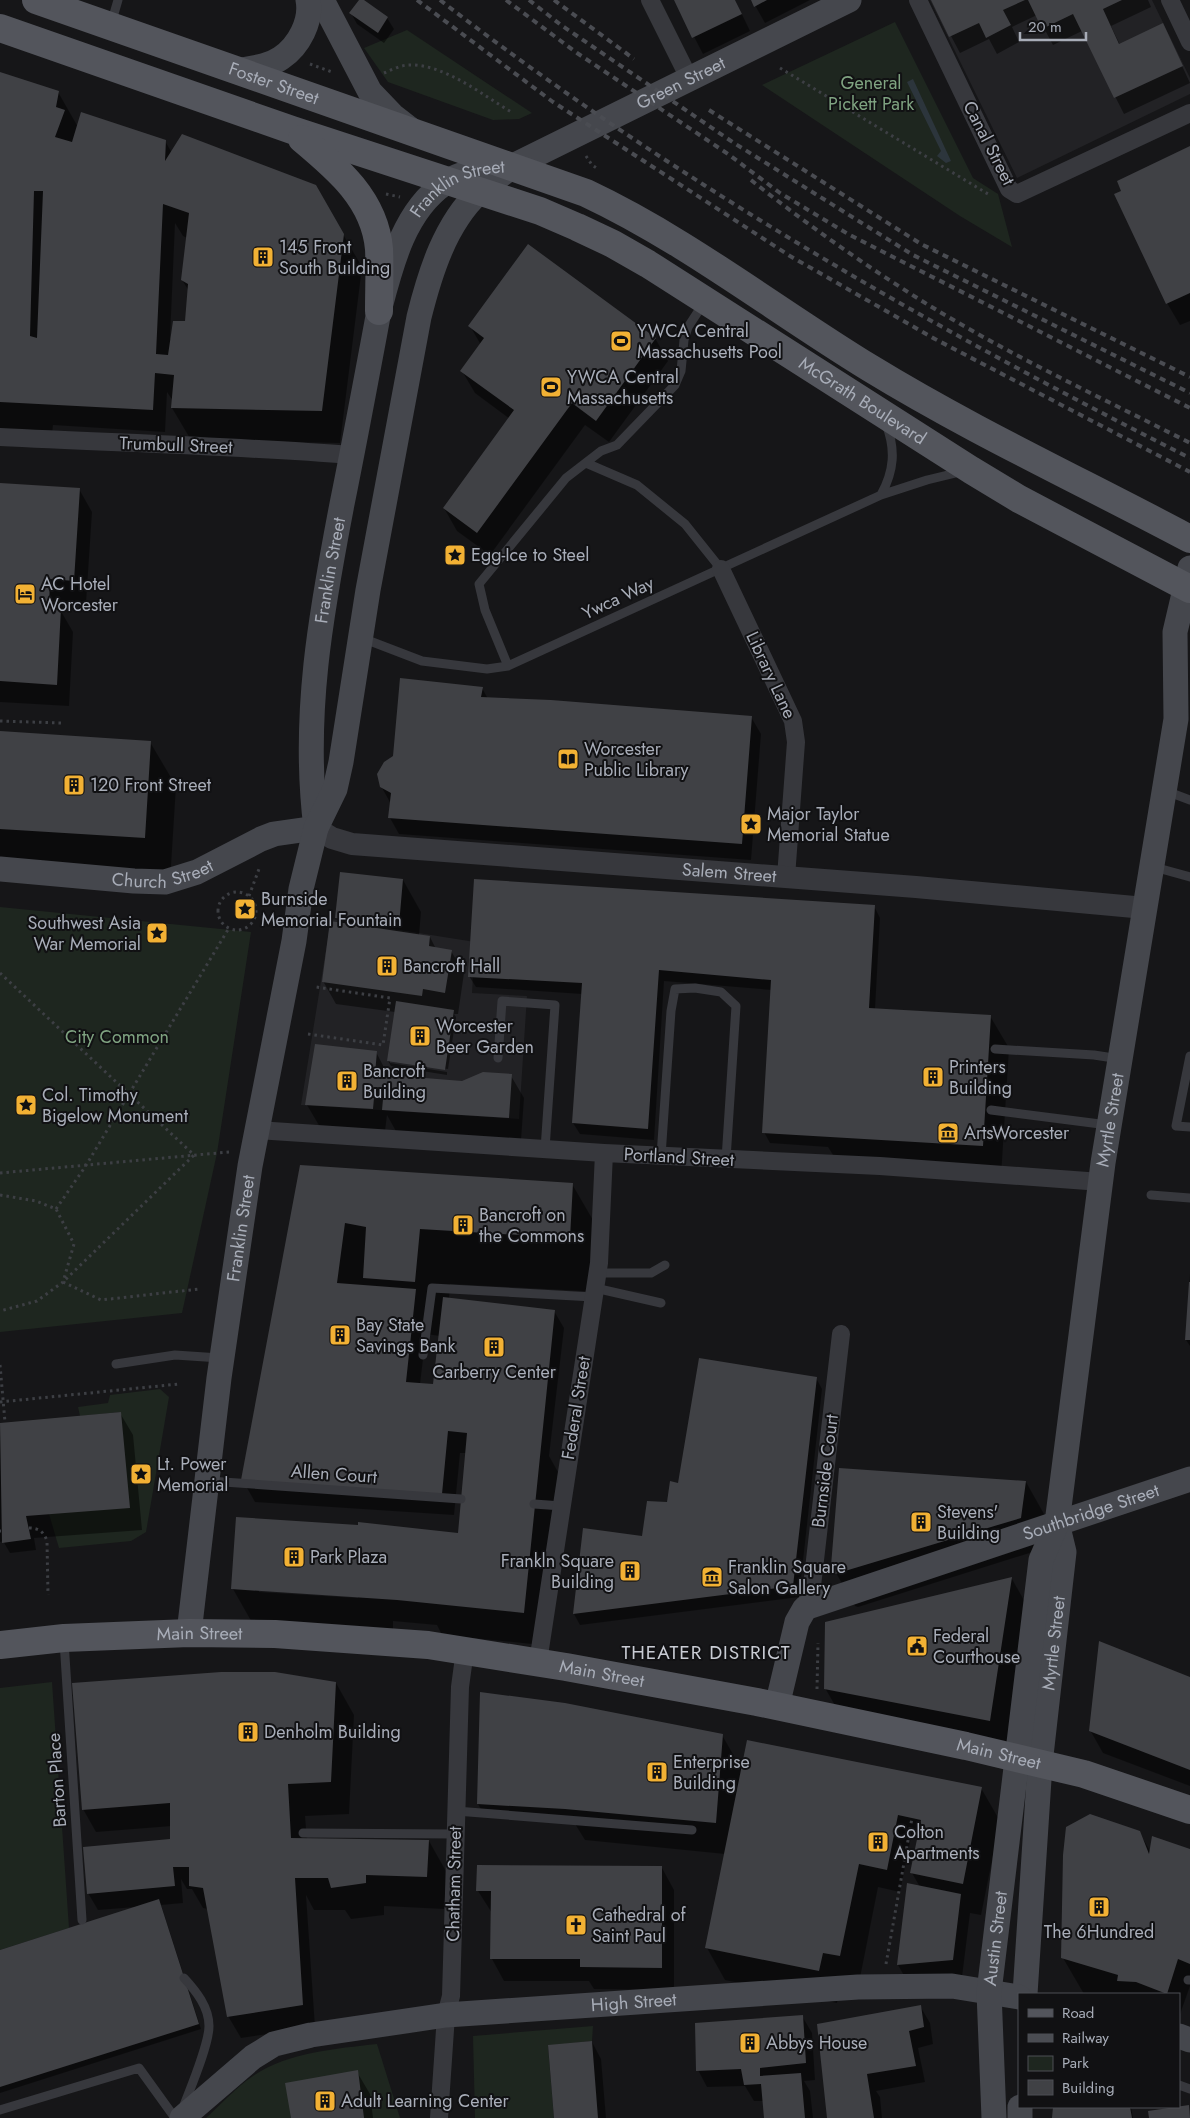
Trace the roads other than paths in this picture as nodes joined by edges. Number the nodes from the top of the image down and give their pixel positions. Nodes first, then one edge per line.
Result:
1 (118, 0) edge
2 (308, 0) edge
3 (322, 0) edge
4 (650, 0) edge
5 (849, 0) edge
6 (918, 0) edge
7 (1170, 0) edge
8 (41, 1) edge
9 (110, 26) junction
10 (0, 28) edge
11 (1190, 42) edge
12 (236, 71) junction
13 (690, 80) junction
14 (1190, 113) edge
15 (292, 130) junction
16 (416, 134) junction
17 (513, 166) junction
18 (446, 182) junction
19 (479, 192) junction
20 (705, 301) junction
21 (379, 311) junction
22 (880, 413) junction
23 (0, 437) edge
24 (352, 455) junction
25 (586, 463) junction
26 (970, 470) junction
27 (881, 495) junction
28 (1190, 538) edge
29 (721, 569) junction
30 (1188, 581) edge
31 (360, 637) junction
32 (508, 666) junction
33 (1190, 685) edge
34 (1176, 719) junction
35 (1166, 791) junction
36 (1190, 800) edge
37 (316, 828) junction
38 (1154, 867) junction
39 (0, 869) edge
40 (786, 877) junction
41 (1190, 877) edge
42 (1145, 908) junction
43 (995, 1049) dead end
44 (1190, 1056) edge
45 (498, 1058) dead end
46 (1120, 1060) junction
47 (991, 1110) dead end
48 (1109, 1125) junction
49 (1190, 1127) edge
50 (257, 1130) junction
51 (545, 1150) junction
52 (604, 1153) junction
53 (661, 1156) junction
54 (726, 1159) junction
55 (1101, 1182) junction
56 (1151, 1195) dead end
57 (1190, 1198) edge
58 (664, 1265) dead end
59 (595, 1286) junction
60 (661, 1303) dead end
61 (841, 1334) dead end
62 (423, 1355) dead end
63 (221, 1358) junction
64 (116, 1364) dead end
65 (1190, 1479) edge
66 (206, 1481) junction
67 (461, 1499) dead end
68 (534, 1504) dead end
69 (562, 1506) junction
70 (1057, 1523) junction
71 (805, 1608) junction
72 (189, 1633) junction
73 (64, 1638) junction
74 (0, 1645) edge
75 (465, 1650) junction
76 (538, 1662) junction
77 (777, 1706) junction
78 (1029, 1762) junction
79 (1190, 1810) edge
80 (456, 1811) junction
81 (692, 1830) dead end
82 (303, 1833) dead end
83 (455, 1834) junction
84 (82, 1920) dead end
85 (184, 1978) dead end
86 (989, 1992) junction
87 (1025, 1993) edge
88 (1018, 1997) edge
89 (446, 2015) junction
90 (0, 2110) edge
91 (175, 2118) edge
92 (180, 2118) edge
93 (439, 2118) edge
94 (994, 2118) edge

1 - 9 lane
2 - 12 main road
3 - 16 main road
4 - 13 street
5 - 13 main road, Green Street
6 - 14 street, Canal Street
7 - 11 street
8 - 9 main road, Foster Street
9 - 12 main road, Foster Street
10 - 15 main road
12 - 16 main road, Foster Street
13 - 17 main road, Green Street
15 - 18 main road
15 - 21 main road
16 - 17 main road, Foster Street
17 - 18 main road, Franklin Street
17 - 19 main road, Franklin Street
17 - 28 main road, McGrath Boulevard
18 - 19 main road, McGrath Boulevard
18 - 21 main road, Franklin Street
19 - 20 main road, McGrath Boulevard
19 - 31 main road, Franklin Street
20 - 22 main road, McGrath Boulevard
20 - 25 lane
21 - 24 main road, Franklin Street
22 - 26 main road, McGrath Boulevard
22 - 27 lane
23 - 24 street, Trumbull Street
24 - 37 main road, Franklin Street
25 - 29 lane
25 - 32 lane
26 - 27 lane, Ywca Way
26 - 30 main road, McGrath Boulevard
27 - 29 lane, Ywca Way
29 - 32 lane, Ywca Way
29 - 40 street, Library Lane
30 - 34 main road, Myrtle Street
31 - 32 lane, Ywca Way
31 - 37 main road, Franklin Street
33 - 34 main road, Myrtle Street
34 - 35 main road, Myrtle Street
35 - 36 lane
35 - 38 main road, Myrtle Street
37 - 39 main road, Church Street
37 - 40 street, Salem Street
37 - 50 main road, Franklin Street
38 - 41 lane
38 - 42 main road, Myrtle Street
40 - 42 street, Salem Street
42 - 46 main road, Myrtle Street
43 - 46 lane
44 - 49 lane
45 - 51 lane
46 - 48 main road, Myrtle Street
47 - 48 lane
48 - 55 main road, Myrtle Street
50 - 51 street, Portland Street
50 - 63 main road, Franklin Street
51 - 52 street, Portland Street
52 - 53 street, Portland Street
52 - 59 street, Federal Street
53 - 54 street, Portland Street
53 - 54 lane
54 - 55 street, Portland Street
55 - 70 main road, Myrtle Street
56 - 57 lane
58 - 59 lane
59 - 60 lane
59 - 62 lane
59 - 69 street, Federal Street
61 - 71 street, Burnside Court
63 - 64 lane
63 - 66 main road, Franklin Street
65 - 70 main road, Southbridge Street
66 - 67 lane, Allen Court
66 - 72 main road, Franklin Street
68 - 69 lane
69 - 76 street, Federal Street
70 - 71 main road, Southbridge Street
70 - 78 main road, Myrtle Street
71 - 77 main road
72 - 73 main road, Main Street
72 - 75 main road, Main Street
73 - 74 main road, Main Street
73 - 84 lane, Barton Place
75 - 76 main road, Main Street
75 - 80 street, Chatham Street
76 - 77 main road, Main Street
77 - 78 main road, Main Street
78 - 79 main road, Main Street
78 - 86 main road, Austin Street
78 - 87 main road, Austin Street
80 - 81 lane
80 - 83 street, Chatham Street
82 - 83 lane
83 - 89 street, Chatham Street
85 - 92 lane
86 - 88 main road, High Street
86 - 89 main road, High Street
86 - 94 main road, Austin Street
89 - 92 main road, High Street
89 - 93 street, Chatham Street
90 - 91 lane

